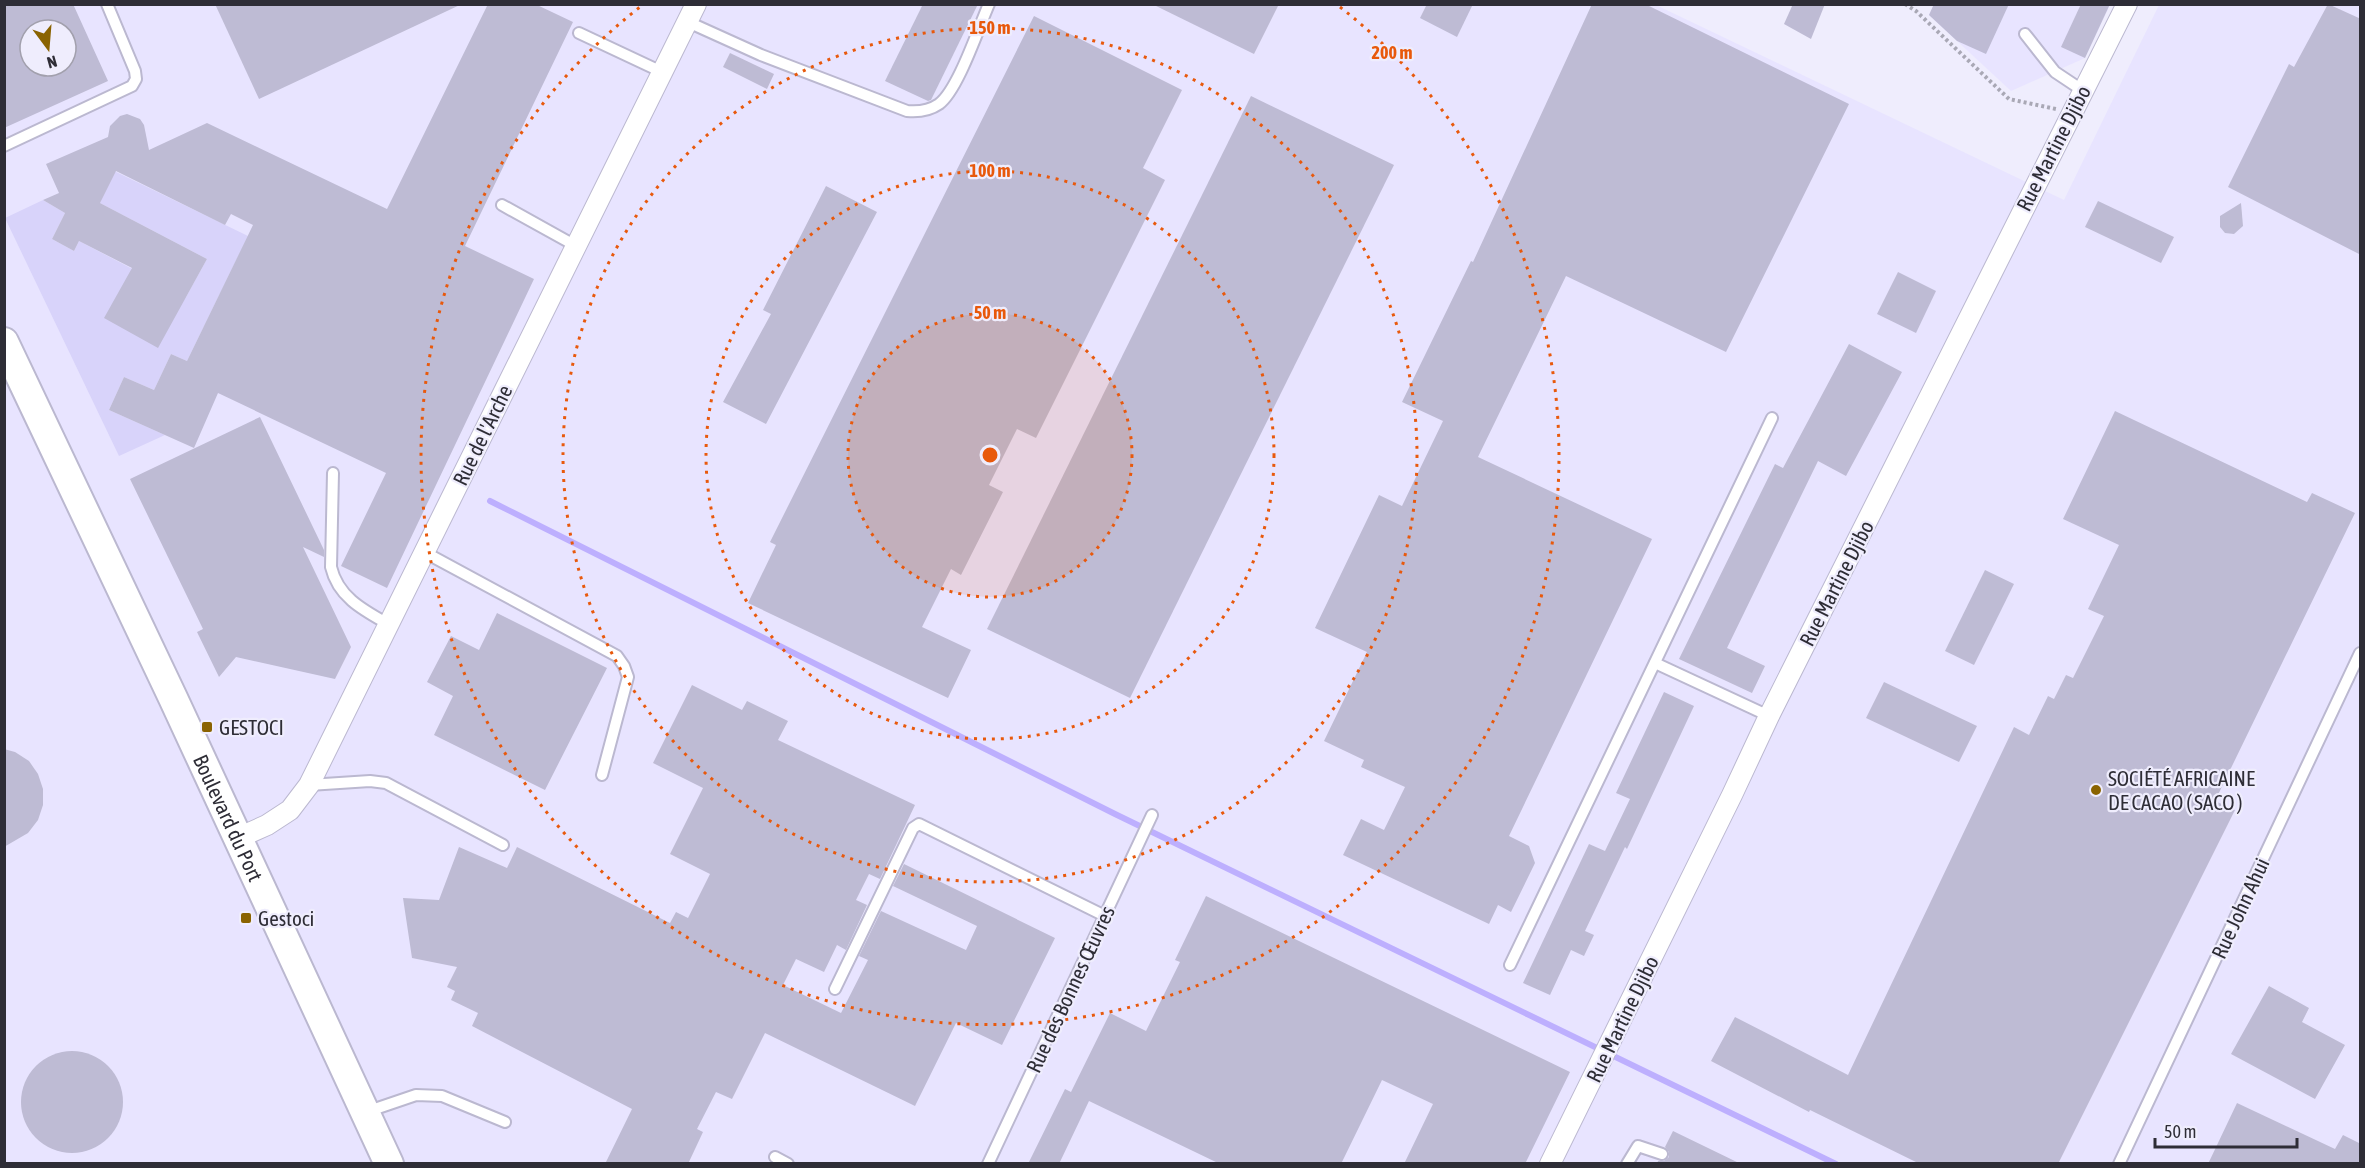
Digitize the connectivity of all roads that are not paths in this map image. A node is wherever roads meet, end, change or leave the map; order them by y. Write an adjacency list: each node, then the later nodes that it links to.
1 (107, 4): 9 (lane)
2 (989, 4): 4 (lane)
3 (2127, 4): 8 (street, Rue Martine Djibo)
4 (692, 13): 7 (street, Rue de l'Arche)
5 (579, 33): 7 (lane)
6 (2025, 34): 8 (lane)
7 (662, 72): 11 (street, Rue de l'Arche)
8 (2082, 90): 19 (street, Rue Martine Djibo)
9 (4, 146)
10 (502, 205): 11 (lane)
11 (576, 246): 15 (street, Rue de l'Arche)
12 (4, 342): 23 (main road, Boulevard du Port)
13 (1772, 418): 18 (lane)
14 (333, 473): 16 (lane)
15 (424, 552): 16 (street, Rue de l'Arche); 20 (lane)
16 (388, 624): 21 (street, Rue de l'Arche)
17 (2361, 653): 37 (lane, Rue John Ahui)
18 (1654, 663): 19 (lane); 26 (lane)
19 (1769, 716): 35 (street, Rue Martine Djibo)
20 (602, 775)
21 (309, 785): 23 (street, Rue de l'Arche); 24 (lane)
22 (1152, 815): 25 (lane, Rue des Bonnes Œuvres)
23 (238, 838): 28 (main road, Boulevard du Port)
24 (503, 845)
25 (1105, 916): 27 (lane); 34 (lane, Rue des Bonnes Œuvres)
26 (1510, 965)
27 (835, 989)
28 (365, 1113): 29 (lane); 32 (main road, Boulevard du Port)
29 (505, 1122)
30 (1662, 1154): 36 (lane)
31 (775, 1157): 33 (lane)
32 (389, 1164)
33 (788, 1164)
34 (988, 1164)
35 (1550, 1164)
36 (1627, 1164)
37 (2119, 1164)

